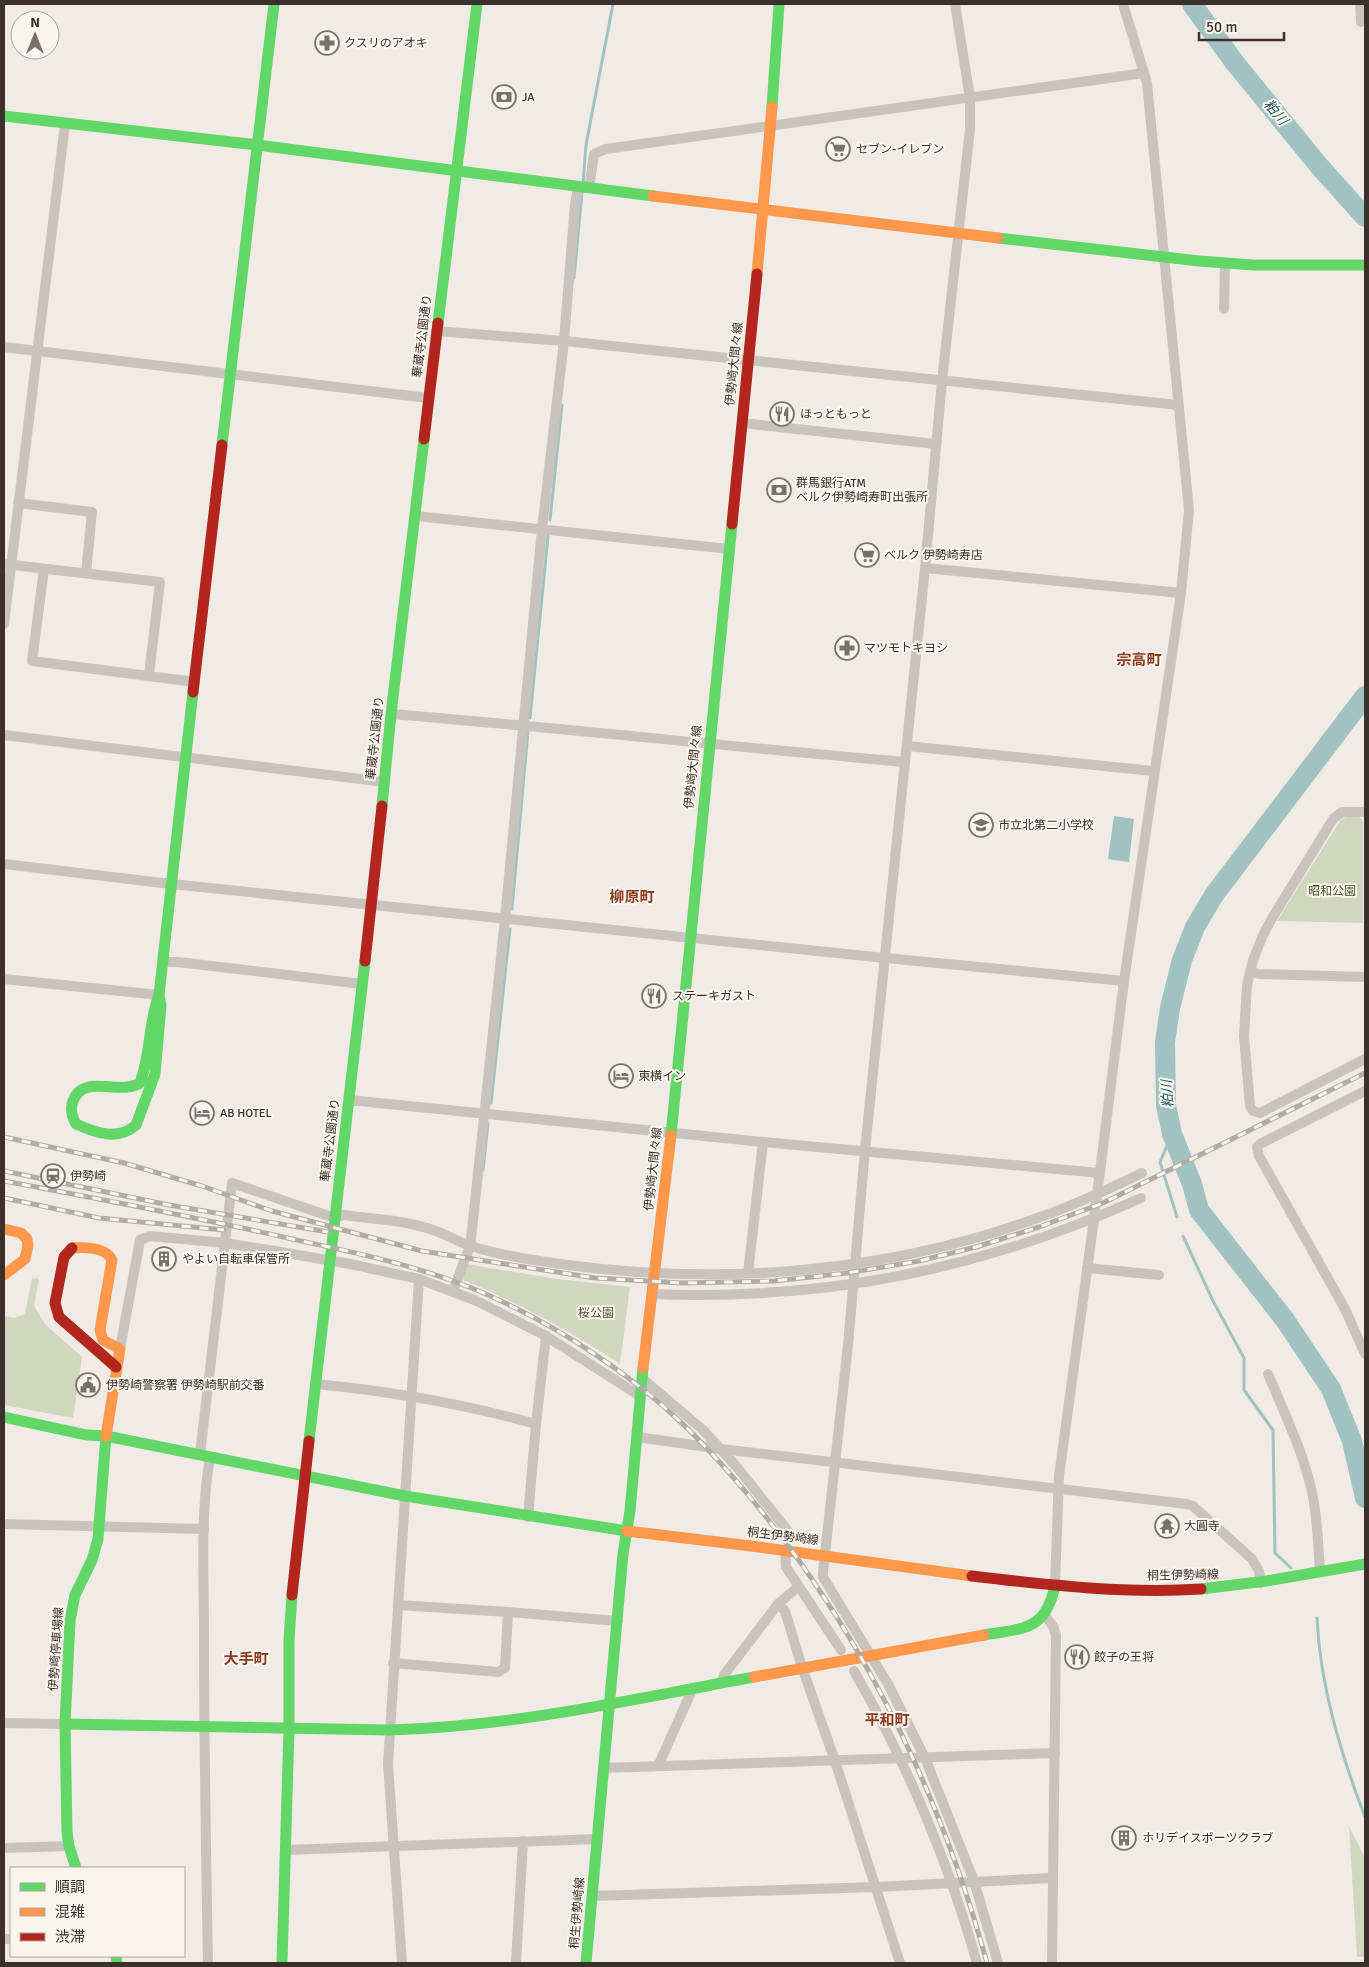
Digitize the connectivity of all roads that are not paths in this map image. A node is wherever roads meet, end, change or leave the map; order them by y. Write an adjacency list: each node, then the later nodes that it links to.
1 (274, 4): 13 (street)
2 (477, 4): 14 (street, 華蔵寺公園通り)
3 (779, 4): 12 (street, 伊勢崎大間々線)
4 (955, 4): 9 (street)
5 (1123, 4): 8 (street)
6 (1360, 4): 7 (street)
7 (1361, 22)
8 (1144, 73): 9 (street); 18 (street)
9 (970, 98): 12 (street); 17 (street)
10 (4, 116): 11 (street)
11 (65, 124): 13 (street); 25 (street)
12 (771, 126): 15 (street); 16 (street, 伊勢崎大間々線)
13 (257, 145): 14 (street); 27 (street)
14 (456, 172): 15 (street); 22 (street, 華蔵寺公園通り)
15 (583, 187): 16 (street); 23 (street)
16 (762, 210): 17 (street); 26 (street, 伊勢崎大間々線)
17 (959, 233): 18 (street); 28 (street)
18 (1164, 256): 19 (street); 30 (street)
19 (1225, 263): 20 (street); 21 (street)
20 (1365, 265)
21 (1224, 309)
22 (436, 331): 23 (street); 29 (street, 華蔵寺公園通り)
23 (564, 342): 26 (street); 35 (street)
24 (4, 348): 25 (street)
25 (36, 352): 27 (street); 33 (street)
26 (748, 362): 28 (street); 31 (street, 伊勢崎大間々線)
27 (232, 375): 29 (street); 44 (street)
28 (942, 382): 30 (street); 32 (street)
29 (428, 398): 34 (street, 華蔵寺公園通り)
30 (1178, 406): 41 (street)
31 (742, 423): 32 (street); 36 (street, 伊勢崎大間々線)
32 (936, 444): 38 (street)
33 (18, 503): 37 (street); 40 (street)
34 (416, 516): 35 (street); 45 (street, 華蔵寺公園通り)
35 (542, 529): 36 (street); 46 (street)
36 (729, 549): 48 (street, 伊勢崎大間々線)
37 (7, 564): 39 (street); 42 (street)
38 (925, 568): 41 (street); 49 (street)
39 (44, 569): 40 (street); 43 (street)
40 (86, 573): 43 (street)
41 (1181, 593): 52 (street)
42 (4, 624)
43 (149, 675): 44 (street)
44 (195, 682): 50 (street)
45 (391, 714): 46 (street); 53 (street, 華蔵寺公園通り)
46 (523, 725): 48 (street); 58 (street)
47 (4, 735): 50 (street)
48 (709, 745): 51 (street); 59 (street, 伊勢崎大間々線)
49 (907, 746): 51 (street); 52 (street)
50 (186, 757): 53 (street); 56 (street)
51 (905, 762): 60 (street)
52 (1153, 771): 65 (street)
53 (385, 782): 57 (street, 華蔵寺公園通り)
54 (1365, 812): 62 (street)
55 (4, 864): 56 (street)
56 (171, 884): 57 (street); 61 (street)
57 (372, 904): 58 (street); 66 (street, 華蔵寺公園通り)
58 (505, 919): 59 (street); 71 (street)
59 (689, 937): 60 (street); 72 (street, 伊勢崎大間々線)
60 (885, 958): 65 (street); 74 (street)
61 (162, 962): 66 (street); 67 (street)
62 (1250, 972): 63 (street); 68 (street)
63 (1365, 977)
64 (4, 979): 67 (street)
65 (1124, 981): 75 (street)
66 (362, 984): 70 (street, 華蔵寺公園通り)
67 (159, 995): 67 (street)
68 (1365, 1060)
69 (1365, 1091): 97 (street)
70 (349, 1100): 71 (street); 79 (street, 華蔵寺公園通り)
71 (484, 1113): 72 (street); 83 (street)
72 (671, 1132): 73 (street); 87 (street, 伊勢崎大間々線)
73 (763, 1142): 74 (street); 88 (street)
74 (865, 1150): 75 (street); 85 (street)
75 (1100, 1173): 77 (street)
76 (1142, 1173): 77 (street)
77 (1097, 1194): 80 (street); 85 (street)
78 (1141, 1198): 80 (street)
79 (334, 1217): 82 (street); 83 (street); 84 (street, 華蔵寺公園通り)
80 (1094, 1219): 86 (street); 92 (street)
81 (4, 1229): 89 (street)
82 (225, 1243): 84 (street); 96 (street); 109 (street)
83 (470, 1246): 87 (street); 93 (street)
84 (330, 1260): 91 (street); 101 (street, 華蔵寺公園通り)
85 (855, 1263): 88 (street); 92 (street)
86 (1087, 1268): 90 (street); 112 (street)
87 (655, 1272): 88 (street); 94 (street, 伊勢崎大間々線)
88 (748, 1273)
89 (4, 1275)
90 (1159, 1275)
91 (419, 1279): 93 (street); 103 (street)
92 (853, 1285): 94 (street); 110 (street)
93 (453, 1291): 95 (street)
94 (652, 1294): 100 (street, 伊勢崎大間々線)
95 (546, 1336): 102 (street); 105 (street)
96 (120, 1349): 98 (street, 伊勢崎停車場線); 98 (street)
97 (1365, 1354)
98 (116, 1368): 106 (street, 伊勢崎停車場線)
99 (1268, 1374): 123 (street)
100 (643, 1379): 102 (street, 伊勢崎大間々線); 108 (street)
101 (316, 1384): 103 (street); 111 (street, 華蔵寺公園通り)
102 (640, 1396): 107 (street, 伊勢崎大間々線)
103 (413, 1398): 105 (street); 113 (street)
104 (4, 1417): 106 (street)
105 (536, 1424): 114 (street)
106 (106, 1436): 109 (street); 116 (street, 伊勢崎停車場線)
107 (638, 1438): 108 (street); 119 (street, 伊勢崎大間々線)
108 (721, 1449): 110 (street); 118 (street)
109 (205, 1456): 111 (street); 117 (street)
110 (836, 1462): 112 (street); 121 (street)
111 (305, 1476): 113 (street); 143 (street, 華蔵寺公園通り)
112 (1058, 1488): 124 (street); 126 (street)
113 (405, 1496): 114 (street); 128 (street)
114 (528, 1516): 119 (street)
115 (4, 1524): 116 (street)
116 (100, 1526): 117 (street); 141 (street, 伊勢崎停車場線)
117 (204, 1529): 142 (street)
118 (788, 1531)
119 (627, 1532): 120 (street, 桐生伊勢崎線); 131 (street, 桐生伊勢崎線)
120 (785, 1550): 121 (street, 桐生伊勢崎線); 125 (street)
121 (825, 1555): 126 (street, 桐生伊勢崎線); 133 (street)
122 (1365, 1564): 123 (street, 桐生伊勢崎線)
123 (1322, 1572): 124 (street, 桐生伊勢崎線)
124 (1261, 1583): 126 (street, 桐生伊勢崎線)
125 (799, 1586): 127 (street); 132 (street)
126 (1055, 1586): 130 (street)
127 (778, 1604): 135 (street); 137 (street)
128 (398, 1605): 129 (street); 134 (street)
129 (508, 1612): 131 (street); 134 (street)
130 (1045, 1616): 133 (street); 145 (street)
131 (618, 1621): 139 (street, 桐生伊勢崎線)
132 (841, 1650)
133 (870, 1654): 135 (street); 147 (street)
134 (393, 1663): 144 (street)
135 (802, 1667): 137 (street); 148 (street)
136 (854, 1671): 146 (street)
137 (722, 1682): 138 (street)
138 (693, 1688): 139 (street); 149 (street)
139 (610, 1704): 144 (street); 150 (street, 桐生伊勢崎線)
140 (4, 1723): 141 (street)
141 (65, 1724): 142 (street); 153 (street, 伊勢崎停車場線)
142 (204, 1728): 143 (street); 163 (street)
143 (289, 1729): 144 (street); 156 (street, 華蔵寺公園通り)
144 (389, 1730): 154 (street)
145 (1055, 1753): 147 (street); 158 (street)
146 (901, 1758): 147 (street); 148 (street); 160 (street)
147 (925, 1758): 159 (street)
148 (835, 1761): 149 (street); 161 (street)
149 (658, 1766): 150 (street)
150 (602, 1768): 151 (street, 桐生伊勢崎線)
151 (597, 1839): 152 (street); 162 (street, 桐生伊勢崎線)
152 (523, 1841): 154 (street); 166 (street)
153 (69, 1846): 155 (street); 157 (street, 伊勢崎停車場線)
154 (394, 1846): 156 (street); 165 (street)
155 (4, 1848)
156 (285, 1850): 164 (street, 華蔵寺公園通り)
157 (76, 1867)
158 (1052, 1878): 159 (street); 171 (street)
159 (974, 1882): 160 (street); 170 (street)
160 (951, 1883): 161 (street); 169 (street)
161 (876, 1887): 162 (street); 168 (street)
162 (593, 1896): 167 (street, 桐生伊勢崎線)
163 (208, 1963)
164 (282, 1963)
165 (402, 1963)
166 (516, 1963)
167 (586, 1963)
168 (900, 1963)
169 (977, 1963)
170 (998, 1963)
171 (1052, 1963)

